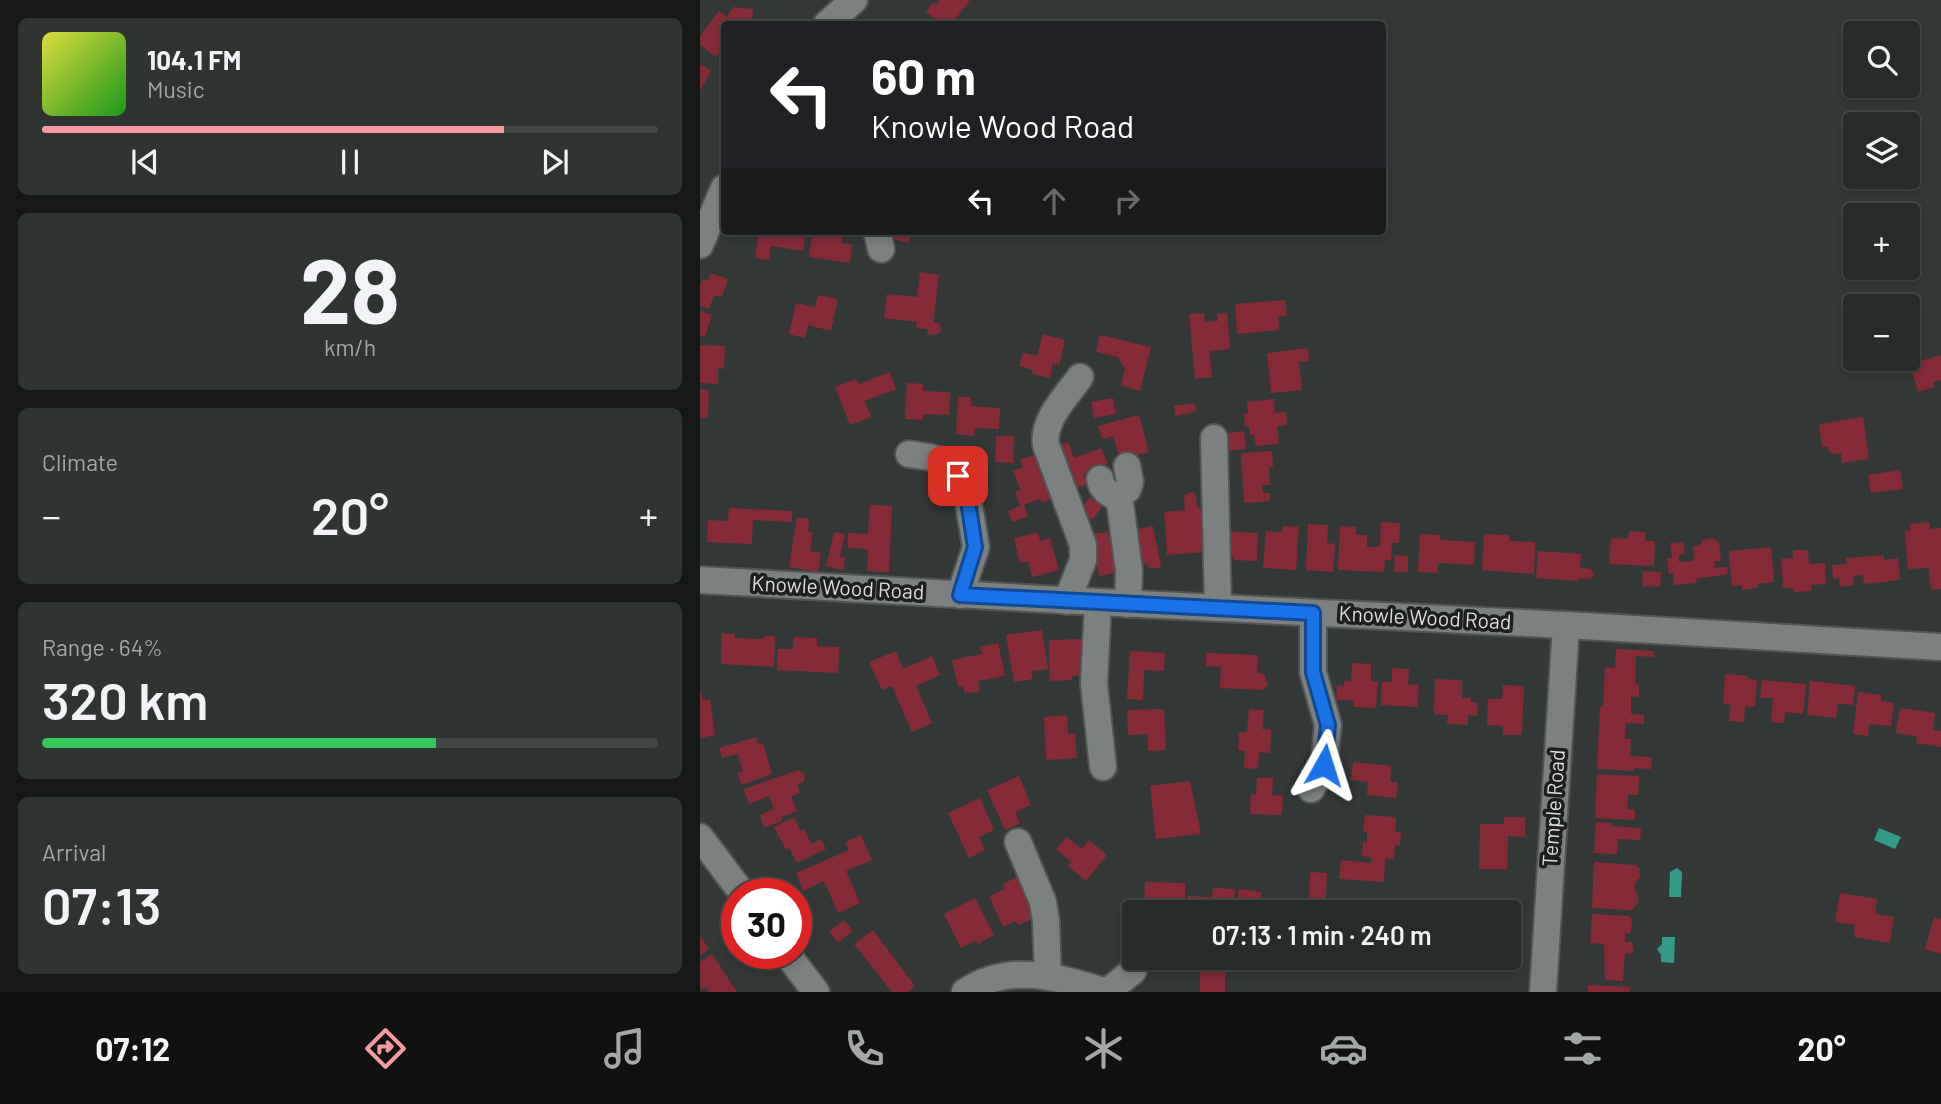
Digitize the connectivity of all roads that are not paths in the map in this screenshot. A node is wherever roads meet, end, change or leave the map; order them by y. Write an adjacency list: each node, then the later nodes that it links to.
1 (854, 0): 2 (street)
2 (830, 21)
3 (721, 195): 4 (street)
4 (700, 245)
5 (1080, 377): 11 (street)
6 (1214, 439): 14 (street)
7 (909, 454): 10 (street)
8 (1127, 466): 13 (street)
9 (700, 580): 10 (street, Knowle Wood Road)
10 (960, 595): 11 (street, Knowle Wood Road)
11 (1067, 601): 12 (street, Knowle Wood Road)
12 (1098, 602): 13 (street, Knowle Wood Road); 18 (street)
13 (1128, 604): 14 (street, Knowle Wood Road)
14 (1218, 608): 15 (street, Knowle Wood Road)
15 (1313, 613): 16 (street, Knowle Wood Road); 19 (street)
16 (1566, 625): 17 (street, Knowle Wood Road); 29 (street, Temple Road)
17 (1941, 647)
18 (1102, 767)
19 (1311, 789)
20 (700, 837): 22 (street)
21 (1018, 842): 25 (street)
22 (731, 878)
23 (798, 969): 26 (street)
24 (1133, 971): 28 (street)
25 (1048, 977): 27 (street); 28 (street)
26 (816, 992)
27 (965, 992)
28 (1107, 992)
29 (1543, 992)

